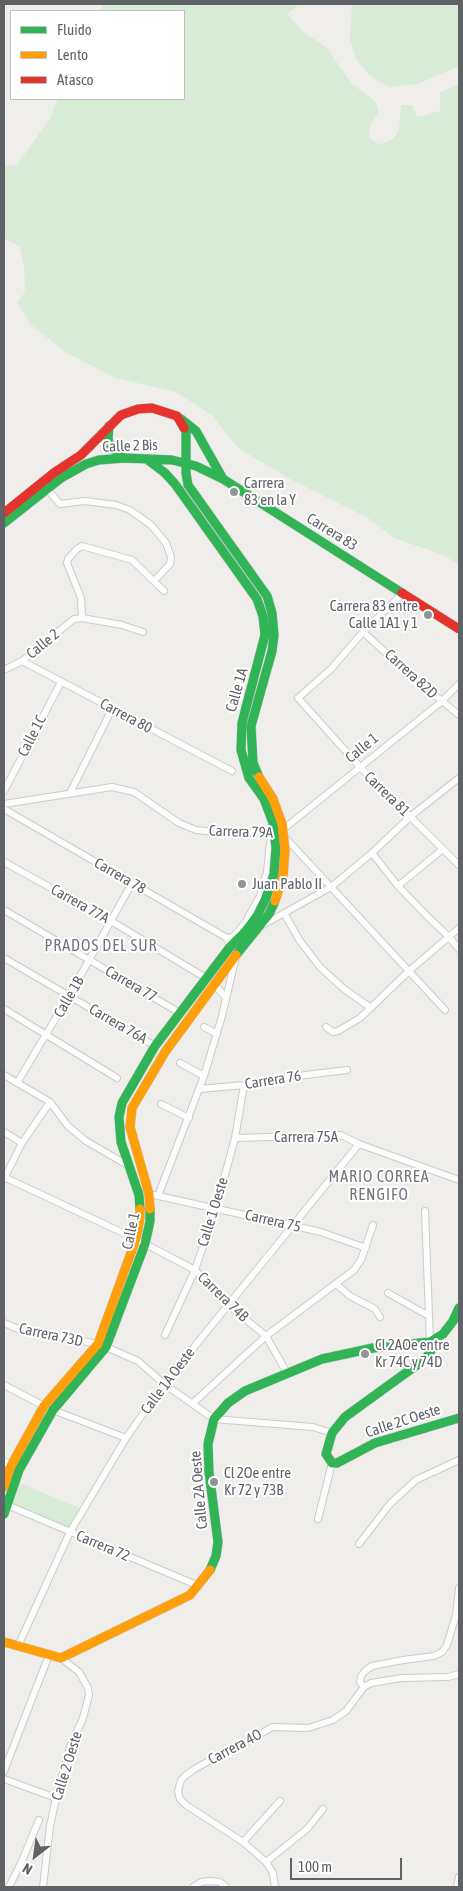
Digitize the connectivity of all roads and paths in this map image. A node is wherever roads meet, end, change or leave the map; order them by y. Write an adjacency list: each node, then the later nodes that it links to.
1 (177, 416): 2 (street, Calle 2 Bis); 5 (street, Calle 1A); 6 (street)
2 (109, 426): 3 (street); 8 (street, Calle 2 Bis)
3 (125, 458): 4 (street, Calle 2 Bis); 7 (street, Calle 2 Bis)
4 (148, 460): 5 (street, Calle 2 Bis); 41 (street, Calle 1A, bridge)
5 (186, 464): 6 (street, Carrera 83); 41 (street, Calle 1A, bridge)
6 (224, 479): 12 (street, Carrera 83)
7 (47, 489): 9 (street, Calle 2 Bis); 10 (street)
8 (4, 513)
9 (4, 523)
10 (154, 581): 11 (street); 13 (street)
11 (164, 591)
12 (403, 593): 14 (street, Carrera 83); 16 (street)
13 (82, 618): 15 (street); 17 (street, Calle 2)
14 (459, 629)
15 (143, 632)
16 (364, 632): 21 (street, Carrera 82D); 24 (street, Carrera 81)
17 (22, 661): 18 (street, Calle 2); 19 (street, Carrera 80)
18 (4, 670)
19 (61, 682): 22 (street, Carrera 80); 27 (street, Calle 1C)
20 (459, 684): 21 (street, Calle 1)
21 (441, 702): 23 (street, Carrera 82D); 24 (street, Calle 1)
22 (112, 709): 25 (street, Carrera 80); 28 (street)
23 (459, 715)
24 (360, 767): 31 (street, Carrera 81); 33 (street, Calle 1)
25 (232, 771)
26 (458, 782): 31 (street, Calle 1)
27 (4, 791)
28 (70, 793): 29 (street, Carrera 79A); 32 (street, Carrera 79A)
29 (4, 804)
30 (4, 809): 38 (street, Carrera 78)
31 (411, 816): 34 (street, Carrera 81); 35 (street, Calle 1)
32 (271, 832): 33 (street, Carrera 79A); 48 (street, Calle 1)
33 (280, 832): 40 (street, Carrera 79A)
34 (443, 849): 37 (street, Carrera 81); 39 (street)
35 (372, 852): 39 (street); 40 (street, Calle 1)
36 (4, 862): 44 (street, Carrera 77A)
37 (459, 864)
38 (132, 883): 44 (street, Calle 1B); 48 (street, Carrera 78)
39 (398, 886): 47 (street)
40 (331, 887): 43 (street, Calle 1); 52 (street, Carrera 79A)
41 (271, 899): 45 (street, Calle 1A); 48 (street, Calle 1A)
42 (4, 910): 51 (street, Carrera 77)
43 (284, 913): 45 (street, Calle 1); 56 (street)
44 (111, 921): 51 (street, Calle 1B); 53 (street, Carrera 77A)
45 (259, 928): 48 (street, Calle 1)
46 (459, 928): 47 (street)
47 (449, 936): 49 (street); 52 (street)
48 (231, 946): 53 (street, Calle 1); 55 (street, Calle 1)
49 (459, 949)
50 (4, 958): 54 (street, Carrera 76A)
51 (90, 960): 54 (street, Calle 1B); 59 (street, Carrera 77)
52 (409, 971): 56 (street); 58 (street, Carrera 79A)
53 (210, 981): 55 (street, Carrera 77A); 59 (street, Calle 1); 83 (street, Calle 1)
54 (70, 996): 62 (street, Calle 1B); 64 (street, Carrera 76A)
55 (226, 998): 63 (street, Calle 1)
56 (371, 1008): 61 (street)
57 (4, 1009): 62 (street)
58 (446, 1010)
59 (180, 1013): 64 (street, Calle 1)
60 (204, 1027): 63 (street)
61 (326, 1027)
62 (46, 1034): 69 (street); 70 (street, Calle 1B)
63 (217, 1034): 68 (street, Calle 1)
64 (154, 1046): 80 (street, Calle 1)
65 (180, 1063): 68 (street)
66 (347, 1070): 71 (street, Carrera 76)
67 (4, 1075): 70 (street)
68 (204, 1076): 72 (street, Calle 1)
69 (118, 1078)
70 (17, 1083): 73 (street)
71 (244, 1085): 72 (street, Carrera 76); 77 (street, Calle 1 Oeste)
72 (200, 1089): 75 (street, Calle 1)
73 (50, 1102): 78 (street); 80 (street)
74 (162, 1104): 75 (street)
75 (189, 1118): 83 (street, Calle 1)
76 (4, 1132): 78 (street)
77 (234, 1138): 79 (street, Carrera 75A); 84 (street, Calle 1 Oeste)
78 (22, 1143): 81 (street)
79 (359, 1144): 82 (street, Carrera 75A); 87 (street, Calle 1A Oeste)
80 (129, 1166): 88 (street, Calle 1)
81 (4, 1178): 88 (street, Carrera 74B)
82 (459, 1180)
83 (154, 1195): 84 (street, Carrera 75); 89 (street, Calle 1)
84 (216, 1208): 87 (street, Carrera 75); 91 (street, Calle 1 Oeste)
85 (425, 1211): 96 (street)
86 (373, 1225): 90 (street)
87 (292, 1226): 90 (street, Carrera 75); 94 (street, Calle 1A Oeste)
88 (136, 1239): 89 (street, Carrera 74B); 102 (street, Calle 1)
89 (144, 1244): 91 (street, Carrera 74B); 102 (street, Calle 1)
90 (366, 1248): 92 (street)
91 (195, 1270): 94 (street, Carrera 74B); 99 (street, Calle 1 Oeste)
92 (336, 1284): 97 (street); 100 (street)
93 (388, 1293): 96 (street)
94 (228, 1305): 100 (street, Carrera 74B); 104 (street, Calle 1A Oeste)
95 (459, 1308): 101 (street)
96 (429, 1316): 101 (street)
97 (380, 1317)
98 (4, 1322): 102 (street, Carrera 73D)
99 (165, 1335)
100 (266, 1336): 103 (street, Carrera 74B); 106 (street)
101 (430, 1342): 103 (street, Calle 2A Oeste); 111 (street)
102 (102, 1346): 104 (street, Carrera 73D); 107 (street, Calle 1); 108 (street, Calle 1)
103 (287, 1373): 110 (street, Calle 2A Oeste)
104 (164, 1384): 106 (street, Carrera 73D); 112 (street, Calle 1A Oeste)
105 (4, 1385): 107 (street)
106 (193, 1404): 110 (street, Carrera 73D)
107 (44, 1406): 114 (street, Calle 1)
108 (53, 1410): 112 (street); 117 (street, Calle 1)
109 (459, 1418): 115 (street, Calle 2C Oeste)
110 (214, 1419): 111 (street); 121 (street, Calle 2A Oeste)
111 (332, 1433): 115 (street)
112 (126, 1438): 119 (street, Calle 1A Oeste)
113 (459, 1460): 120 (street)
114 (7, 1463): 116 (street, Calle 1)
115 (332, 1463): 118 (street)
116 (4, 1487)
117 (5, 1509): 119 (street, Carrera 72)
118 (318, 1519)
119 (70, 1532): 121 (street, Carrera 72); 124 (street, Calle 1A Oeste)
120 (359, 1544)
121 (199, 1586): 125 (street, Calle 2A Oeste)
122 (459, 1588): 127 (street, Carrera 4O)
123 (4, 1642): 124 (street)
124 (18, 1646): 125 (street)
125 (56, 1656): 128 (street); 130 (street, Calle 2 Oeste)
126 (459, 1674): 127 (street)
127 (364, 1687): 134 (street, Carrera 4O)
128 (4, 1771)
129 (4, 1779): 130 (street)
130 (56, 1798): 138 (street, Calle 2 Oeste)
131 (280, 1801): 134 (street)
132 (323, 1809): 135 (street)
133 (39, 1820): 137 (street)
134 (243, 1842): 135 (street, Carrera 4O)
135 (266, 1862): 141 (street, Carrera 4O)
136 (459, 1877): 142 (street)
137 (9, 1887)
138 (44, 1887)
139 (193, 1887): 140 (street)
140 (226, 1887)
141 (275, 1887)
142 (457, 1887)

